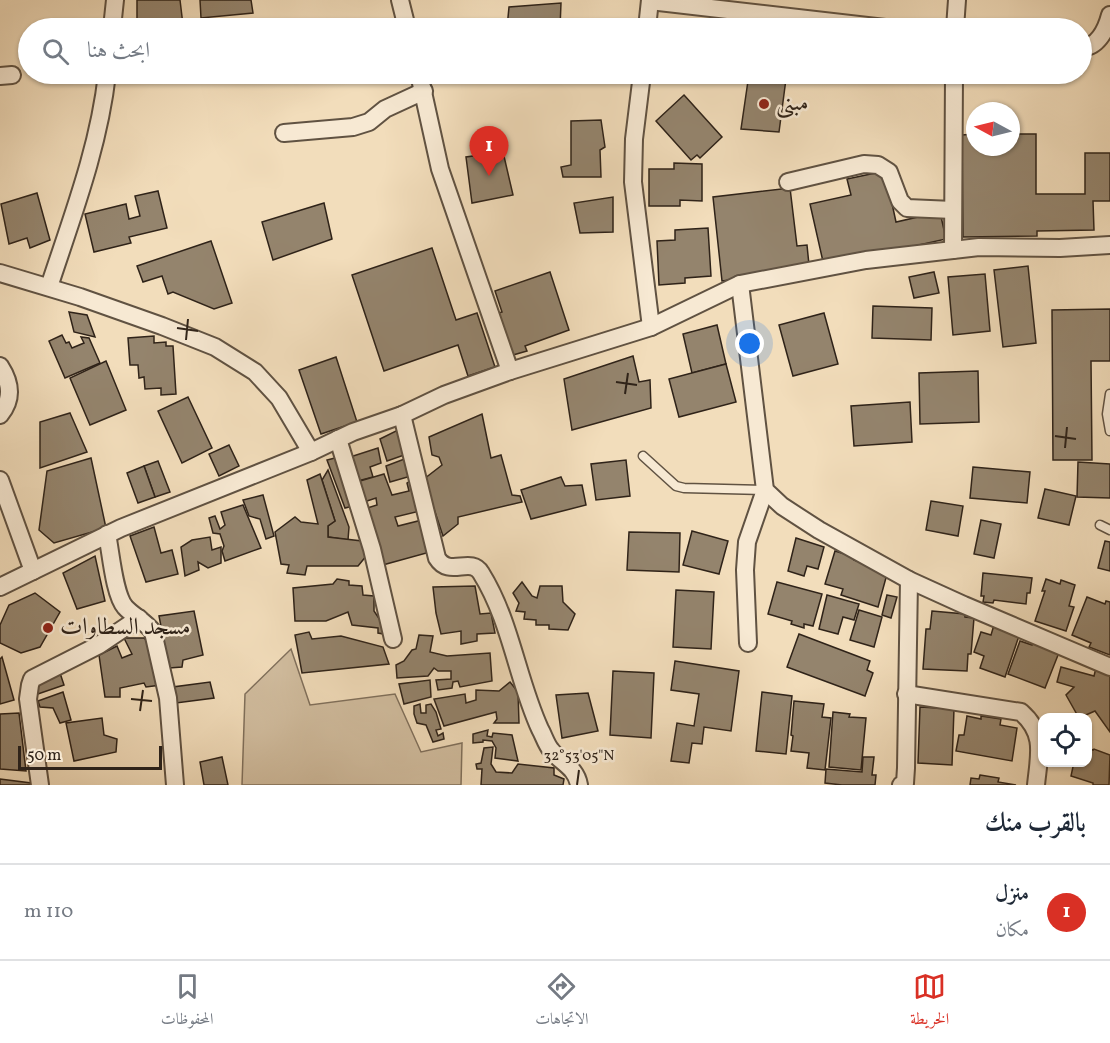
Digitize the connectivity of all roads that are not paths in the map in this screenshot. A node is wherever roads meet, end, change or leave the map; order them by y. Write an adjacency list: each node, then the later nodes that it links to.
1 (115, 0): 6 (street)
2 (399, 0): 7 (street)
3 (957, 0): 10 (street)
4 (650, 1): 8 (street); 9 (street)
5 (1110, 15): 11 (street)
6 (113, 18)
7 (404, 18)
8 (648, 18)
9 (798, 18)
10 (956, 18)
11 (1092, 44)
12 (106, 84): 24 (street)
13 (422, 84): 16 (street)
14 (641, 84): 25 (street)
15 (954, 84): 19 (street)
16 (424, 91): 17 (street); 27 (street)
17 (284, 133)
18 (788, 182): 19 (street)
19 (953, 210): 21 (street)
20 (1110, 245): 21 (street)
21 (952, 250): 23 (street)
22 (0, 273): 24 (street)
23 (740, 284): 25 (street); 36 (street)
24 (49, 287): 33 (street)
25 (651, 327): 27 (street)
26 (0, 366): 30 (street)
27 (510, 371): 29 (street)
28 (1110, 394): 31 (lane)
29 (402, 415): 32 (street); 50 (street)
30 (0, 416)
31 (1110, 431)
32 (338, 439): 33 (street); 44 (street)
33 (311, 452): 39 (street)
34 (643, 456): 36 (lane)
35 (0, 480): 40 (street)
36 (765, 490): 41 (street); 45 (street)
37 (1100, 525): 38 (lane)
38 (1110, 530)
39 (107, 534): 40 (street); 43 (street)
40 (33, 570): 42 (street)
41 (909, 580): 46 (street); 47 (street)
42 (0, 586)
43 (139, 618): 48 (street); 49 (street)
44 (393, 639)
45 (748, 643)
46 (1110, 667)
47 (906, 694): 51 (street); 52 (street)
48 (40, 785)
49 (175, 785)
50 (579, 785)
51 (902, 785)
52 (1036, 785)

